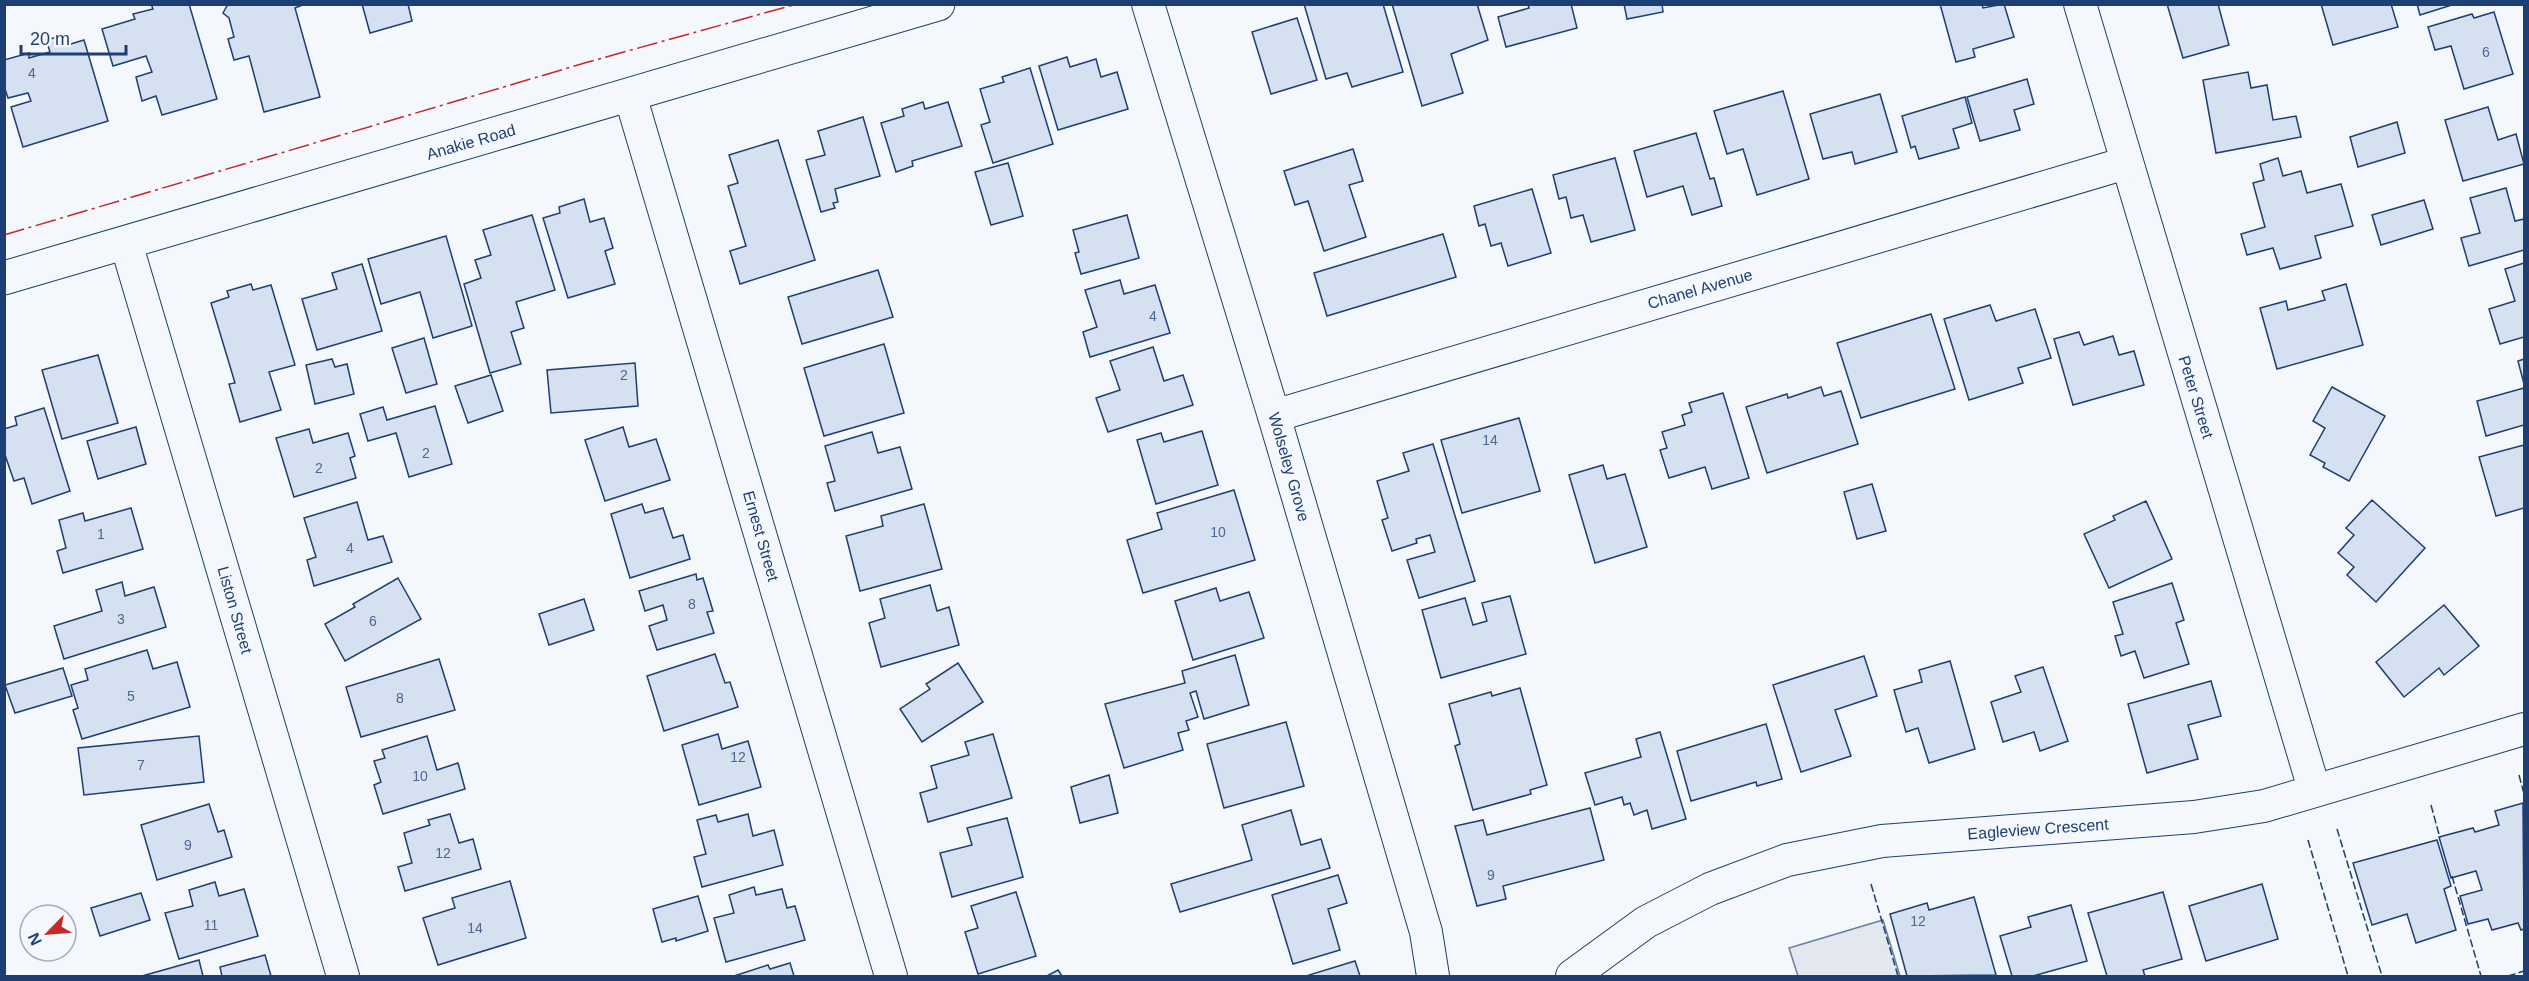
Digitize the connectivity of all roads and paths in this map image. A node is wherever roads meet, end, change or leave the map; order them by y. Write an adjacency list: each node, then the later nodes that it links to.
1 (938, 4): 4 (main road, Anakie Road)
2 (1148, 4): 8 (street, Wolseley Grove)
3 (2080, 4): 5 (street, Peter Street)
4 (630, 95): 6 (main road, Anakie Road); 13 (street, Ernest Street)
5 (2126, 163): 8 (street, Chanel Avenue); 10 (street, Peter Street)
6 (126, 243): 7 (main road, Anakie Road); 12 (street, Liston Street)
7 (4, 278)
8 (1274, 416): 11 (street, Wolseley Grove)
9 (2524, 729): 10 (street, Eagleview Crescent)
10 (2314, 789): 16 (street, Eagleview Crescent)
11 (1426, 932): 14 (street, Wolseley Grove); 15 (street, Wolseley Grove)
12 (343, 976)
13 (891, 976)
14 (1433, 976)
15 (1445, 976)
16 (1572, 976)

